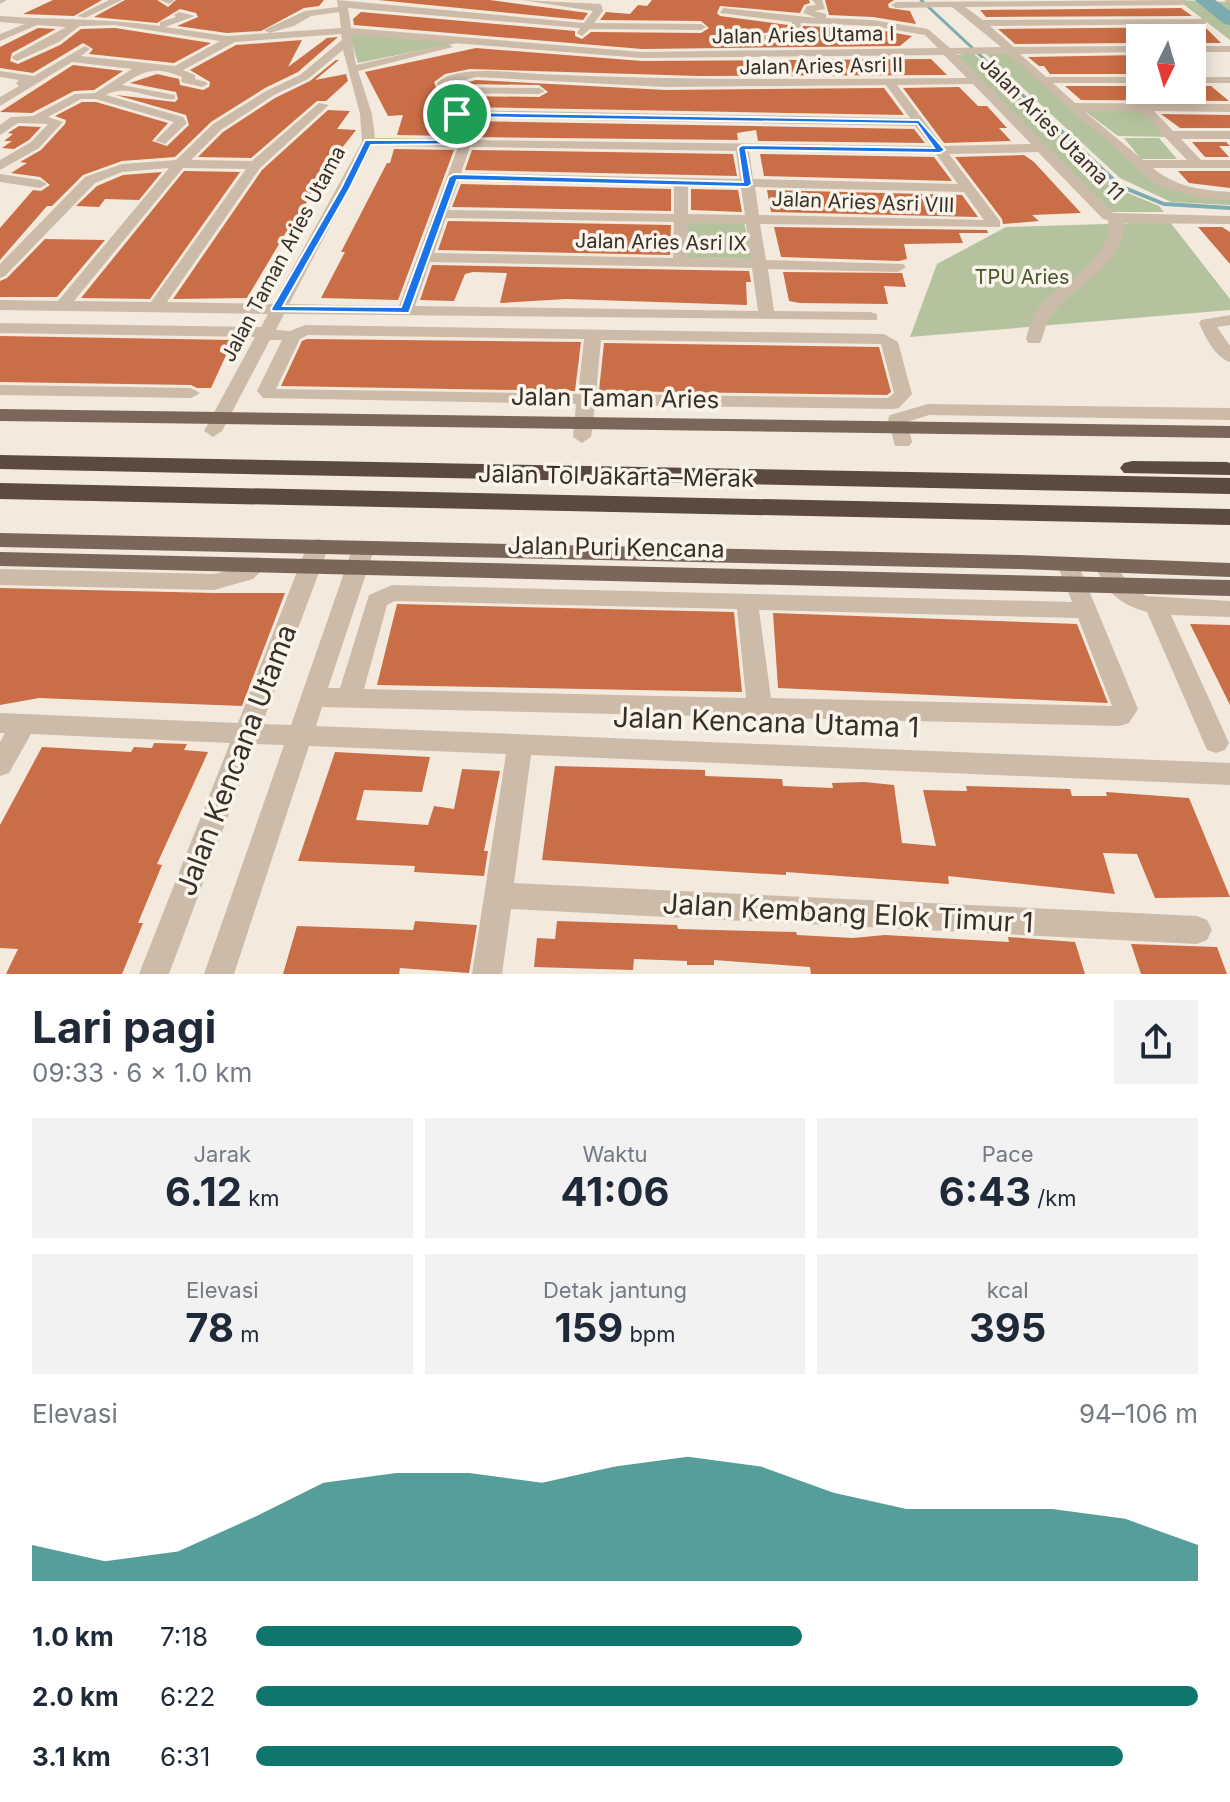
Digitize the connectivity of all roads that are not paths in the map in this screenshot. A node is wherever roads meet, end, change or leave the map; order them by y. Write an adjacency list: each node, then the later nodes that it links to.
1 (117, 0): 20 (street)
2 (527, 0): 7 (street)
3 (817, 0): 15 (street)
4 (196, 1): 24 (street)
5 (995, 1): 6 (street); 8 (street)
6 (1181, 1): 19 (street)
7 (568, 2): 22 (street)
8 (949, 2): 11 (street); 19 (street)
9 (777, 4): 16 (street)
10 (343, 5): 22 (street); 25 (street); 27 (street, Jalan Taman Aries Utama)
11 (896, 5)
12 (2, 9): 18 (street)
13 (723, 11): 16 (street, Jalan Aries Utama 11)
14 (146, 13): 21 (street)
15 (826, 16)
16 (768, 17): 17 (street, Jalan Aries Utama 11); 17 (street)
17 (798, 20): 38 (street, Jalan Aries Utama 11)
18 (36, 22): 20 (street); 28 (street)
19 (981, 23): 33 (street)
20 (73, 24): 21 (street); 40 (street)
21 (130, 24): 24 (street)
22 (588, 26): 23 (street); 37 (street)
23 (701, 27)
24 (157, 29): 29 (street)
25 (266, 31)
26 (294, 35): 27 (street, Jalan Aries Utama I); 29 (street, Jalan Aries Utama I); 31 (street)
27 (345, 36): 30 (street, Jalan Aries Utama I); 43 (street, Jalan Taman Aries Utama); 81 (street)
28 (0, 38)
29 (232, 39): 44 (street)
30 (467, 43): 37 (street, Jalan Aries Utama I); 43 (street, Jalan Aries Utama I)
31 (289, 48)
32 (85, 49): 41 (street)
33 (1012, 49): 34 (street, Jalan Aries Utama I); 38 (street, Jalan Aries Utama I); 46 (street)
34 (1126, 49)
35 (1206, 49): 36 (street)
36 (1230, 49)
37 (567, 50): 39 (street, Jalan Aries Utama I)
38 (948, 52): 39 (street, Jalan Aries Utama I); 50 (street, Jalan Aries Utama 11)
39 (667, 55): 57 (street)
40 (17, 58)
41 (70, 58): 42 (street); 59 (street)
42 (143, 67): 44 (street); 54 (street)
43 (352, 69): 72 (street, Jalan Taman Aries Utama)
44 (174, 70): 52 (street)
45 (0, 74): 53 (street)
46 (1043, 80): 47 (street); 62 (street)
47 (1126, 80)
48 (1206, 80): 49 (street)
49 (1230, 80)
50 (978, 81): 51 (street, Jalan Aries Asri II); 76 (street, Jalan Aries Utama 11)
51 (890, 83): 58 (street, Jalan Aries Asri II); 67 (street)
52 (202, 84)
53 (16, 86)
54 (110, 88): 55 (street); 56 (street)
55 (97, 96): 66 (street); 71 (street)
56 (171, 97)
57 (665, 101): 58 (street); 58 (street, Jalan Aries Asri II); 65 (street); 65 (street); 74 (street)
58 (737, 102): 67 (street)
59 (0, 104): 61 (street)
60 (323, 105): 82 (street)
61 (20, 107)
62 (1072, 107): 63 (street); 78 (street)
63 (1144, 108): 64 (street); 69 (street)
64 (1230, 108)
65 (457, 114): 73 (street)
66 (35, 119): 68 (street); 83 (street)
67 (919, 122): 77 (street)
68 (0, 131)
69 (1170, 135): 70 (street); 79 (street)
70 (1230, 135)
71 (161, 141)
72 (368, 142): 73 (street); 104 (street, Jalan Taman Aries Utama)
73 (466, 142): 74 (street); 84 (street)
74 (663, 145): 75 (street)
75 (742, 148): 77 (street); 88 (street)
76 (1040, 148): 77 (street); 93 (street, Jalan Aries Utama 11)
77 (940, 150): 89 (street)
78 (1138, 164): 79 (street); 90 (street)
79 (1198, 164): 80 (street)
80 (1230, 164)
81 (178, 165): 82 (street); 100 (street); 102 (street)
82 (255, 165): 103 (street)
83 (0, 166)
84 (454, 177): 86 (street); 91 (street)
85 (0, 178): 87 (street)
86 (681, 182): 88 (street); 92 (street)
87 (40, 184)
88 (748, 184): 89 (street); 94 (street)
89 (967, 188): 94 (street, Jalan Aries Asri VIII)
90 (1230, 196)
91 (440, 214): 92 (street, Jalan Aries Asri VIII); 96 (street)
92 (680, 218): 94 (street, Jalan Aries Asri VIII); 97 (street)
93 (1115, 218): 95 (street, Jalan Aries Utama 11); 113 (street)
94 (754, 219): 98 (street)
95 (1229, 221)
96 (423, 257): 97 (street, Jalan Aries Asri IX); 105 (street)
97 (681, 262): 98 (street, Jalan Aries Asri IX)
98 (760, 265): 99 (street, Jalan Aries Asri IX); 106 (street)
99 (898, 267)
100 (0, 273)
101 (0, 305): 102 (street)
102 (62, 306): 103 (street)
103 (156, 307): 104 (street)
104 (276, 309): 105 (street); 110 (street, Jalan Taman Aries Utama)
105 (405, 311): 106 (street)
106 (767, 316): 107 (street)
107 (871, 317)
108 (0, 328): 110 (street)
109 (1223, 328): 114 (street)
110 (264, 333): 111 (street); 120 (street, Jalan Taman Aries Utama)
111 (293, 336): 112 (street); 117 (street)
112 (593, 336): 117 (street); 117 (street)
113 (1034, 339)
114 (1230, 357)
115 (0, 390): 116 (street)
116 (191, 393)
117 (586, 398): 122 (street)
118 (1230, 414): 124 (street)
119 (0, 415): 120 (main road, Jalan Taman Aries)
120 (216, 424): 121 (main road, Jalan Taman Aries); 122 (main road, Jalan Taman Aries)
121 (0, 429)
122 (583, 431): 124 (main road, Jalan Taman Aries)
123 (1230, 432): 124 (main road, Jalan Taman Aries)
124 (900, 436): 125 (main road, Jalan Taman Aries)
125 (1230, 445)
126 (0, 462): 128 (highway, Jalan Tol Jakarta–Merak)
127 (1230, 469): 128 (highway)
128 (1084, 483): 129 (highway, Jalan Tol Jakarta–Merak)
129 (1230, 486)
130 (0, 491): 131 (highway, Jalan Tol Jakarta–Merak)
131 (1230, 517)
132 (0, 540): 133 (main road, Jalan Puri Kencana)
133 (314, 556): 134 (main road, Jalan Puri Kencana); 136 (main road, Jalan Puri Kencana); 149 (street, Jalan Kencana Utama)
134 (360, 557): 138 (main road, Jalan Puri Kencana); 146 (street, Jalan Kencana Utama)
135 (0, 559): 136 (main road, Jalan Puri Kencana)
136 (257, 564): 140 (street)
137 (1230, 570): 139 (main road, Jalan Puri Kencana)
138 (1071, 573): 139 (main road, Jalan Puri Kencana); 145 (street)
139 (1109, 575): 141 (main road, Jalan Puri Kencana); 143 (street)
140 (0, 577)
141 (1230, 588)
142 (747, 602): 145 (street); 146 (street); 147 (street)
143 (1156, 606): 144 (street); 151 (street)
144 (1230, 609)
145 (1087, 610): 147 (street)
146 (334, 696): 147 (street); 150 (street, Jalan Kencana Utama)
147 (760, 708)
148 (12, 722): 149 (street, Jalan Kencana Utama 1); 153 (street)
149 (246, 732): 150 (street, Jalan Kencana Utama 1); 157 (street, Jalan Kencana Utama)
150 (300, 734): 152 (street, Jalan Kencana Utama 1); 158 (street, Jalan Kencana Utama)
151 (1216, 743)
152 (520, 744): 154 (street, Jalan Kencana Utama 1); 155 (street)
153 (0, 765)
154 (1230, 774)
155 (499, 895): 156 (street, Jalan Kembang Elok Timur 1); 159 (street)
156 (1197, 930)
157 (154, 974)
158 (219, 974)
159 (487, 974)

